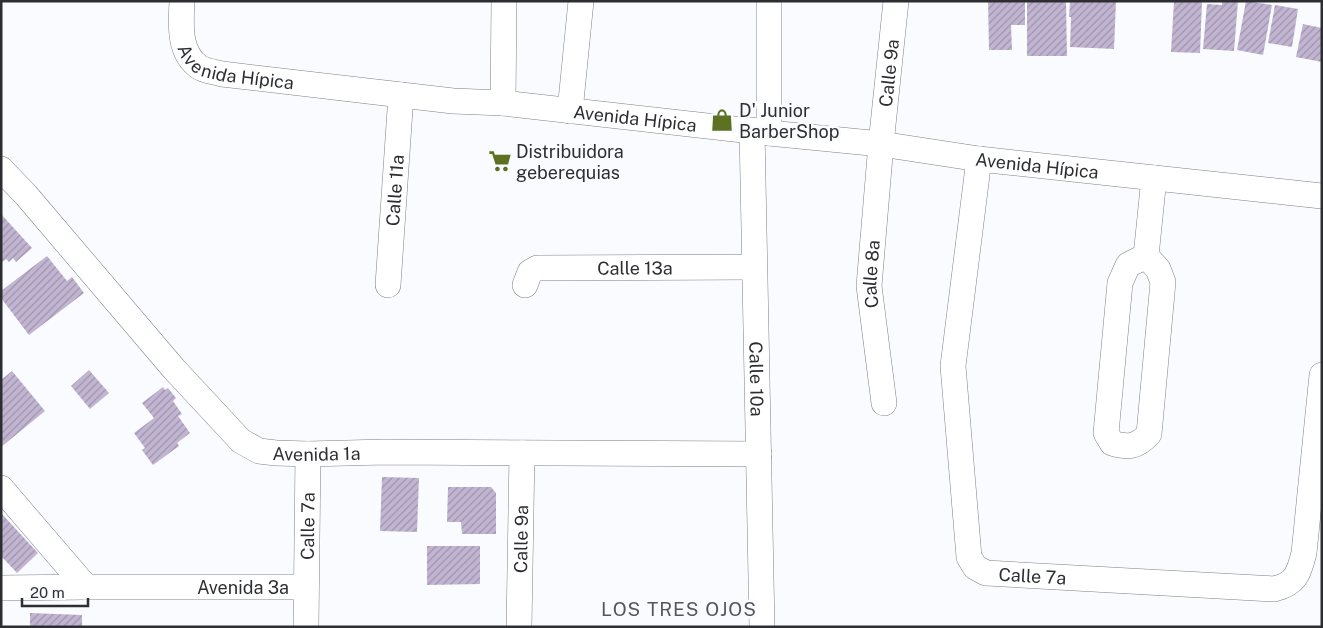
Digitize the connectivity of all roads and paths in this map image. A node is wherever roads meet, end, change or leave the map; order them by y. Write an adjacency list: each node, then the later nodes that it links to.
1 (182, 1): 6 (street, Avenida Hípica)
2 (504, 1): 7 (street)
3 (581, 1): 8 (street)
4 (769, 1): 9 (street, Calle 10a)
5 (896, 1): 10 (street, Calle 9a)
6 (401, 95): 7 (street, Avenida Hípica); 17 (street, Calle 11a)
7 (503, 103): 8 (street, Avenida Hípica)
8 (570, 110): 9 (street, Avenida Hípica)
9 (761, 132): 10 (street, Avenida Hípica); 16 (street, Calle 10a)
10 (881, 144): 11 (street, Avenida Hípica); 20 (street, Calle 8a)
11 (979, 159): 13 (street, Avenida Hípica); 19 (street, Calle 7a)
12 (1, 170): 22 (street, Avenida 1a)
13 (1154, 178): 14 (street, Avenida Hípica); 15 (street)
14 (1322, 196)
15 (1146, 256): 15 (street)
16 (754, 267): 18 (street, Calle 13a); 23 (street, Calle 10a)
17 (388, 285)
18 (525, 285)
19 (1322, 375)
20 (884, 403)
21 (522, 453): 22 (street, Avenida 1a); 23 (street, Avenida 1a); 29 (street, Calle 9a)
22 (308, 454): 26 (street, Calle 7a)
23 (759, 454): 30 (street, Calle 10a)
24 (1, 488): 25 (street)
25 (86, 587): 26 (street, Avenida 3a); 27 (street, Avenida 3a)
26 (306, 587): 28 (street, Calle 7a)
27 (1, 588)
28 (306, 627)
29 (519, 627)
30 (762, 627)

